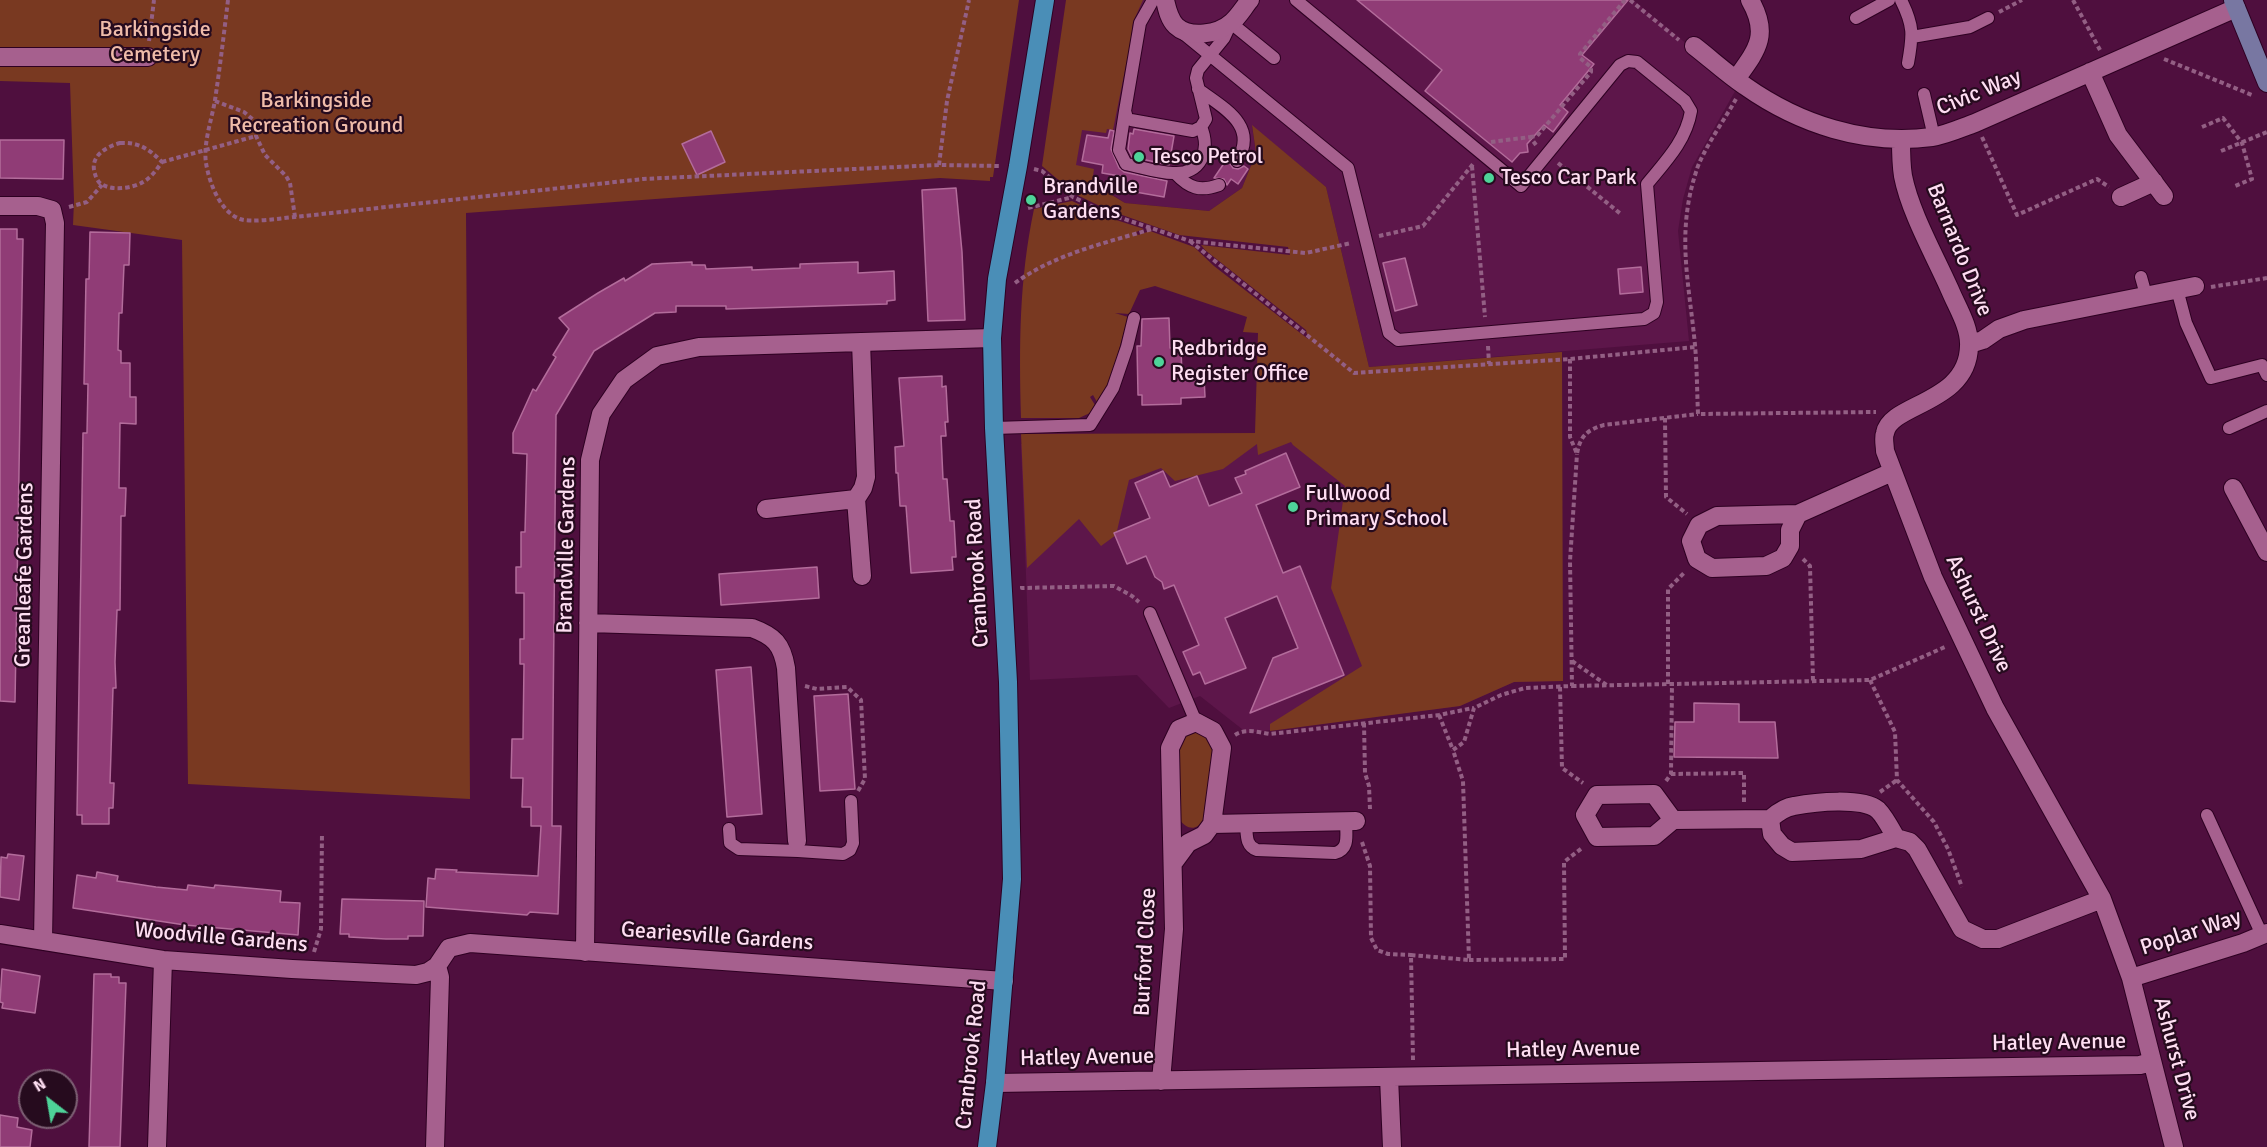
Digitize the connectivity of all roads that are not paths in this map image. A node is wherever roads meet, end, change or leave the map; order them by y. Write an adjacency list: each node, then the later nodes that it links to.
1 (1045, 0): 38 (main road, Cranbrook Road)
2 (1153, 0): 26 (lane)
3 (1165, 0): 13 (street)
4 (1250, 0): 12 (street)
5 (1296, 0): 16 (lane)
6 (1750, 0): 22 (street)
7 (1889, 0): 10 (lane)
8 (1901, 0): 14 (lane)
9 (2234, 4): 21 (street, Civic Way); 24 (street)
10 (1856, 18)
11 (1988, 18): 14 (lane)
12 (1231, 23): 13 (street); 16 (lane); 19 (lane)
13 (1177, 27): 16 (lane)
14 (1912, 37): 20 (lane)
15 (1694, 46): 22 (street, Civic Way)
16 (1211, 55): 23 (lane)
17 (0, 57): 18 (street)
18 (147, 57)
19 (1274, 58)
20 (1908, 63)
21 (2090, 72): 28 (street, Civic Way); 33 (street)
22 (1740, 82): 29 (street, Civic Way)
23 (1198, 89): 27 (lane); 30 (lane)
24 (2262, 90)
25 (1924, 94): 28 (lane)
26 (1125, 111): 27 (lane); 31 (lane)
27 (1201, 127): 31 (lane)
28 (1934, 137): 29 (street, Civic Way)
29 (1901, 139): 40 (street, Barnardo Drive)
30 (1237, 161)
31 (1176, 174): 32 (lane)
32 (1219, 185)
33 (2121, 197)
34 (0, 206): 69 (street, Greanleafe Gardens)
35 (2195, 285): 36 (street)
36 (2177, 289): 40 (street); 41 (lane)
37 (1134, 318): 43 (lane)
38 (992, 338): 39 (street, Brandville Gardens); 43 (main road, Cranbrook Road)
39 (861, 342): 47 (street); 53 (street, Brandville Gardens)
40 (1970, 344): 45 (street, Ashurst Drive)
41 (2267, 375)
42 (2267, 411): 44 (lane)
43 (994, 428): 74 (main road, Cranbrook Road)
44 (2229, 428)
45 (1892, 472): 49 (street); 66 (street, Ashurst Drive)
46 (2233, 488): 50 (street)
47 (856, 499): 48 (street); 51 (street)
48 (766, 509)
49 (1798, 514): 49 (street)
50 (2267, 552)
51 (862, 576)
52 (1150, 613): 54 (lane)
53 (588, 623): 64 (street); 70 (street, Brandville Gardens)
54 (1196, 722): 61 (street); 65 (street, Burford Close)
55 (851, 801): 64 (lane)
56 (2207, 815): 68 (lane)
57 (1770, 819): 58 (street); 63 (street); 63 (street)
58 (1673, 820): 58 (street)
59 (1351, 821): 60 (street); 60 (lane)
60 (1246, 823): 61 (street)
61 (1212, 824): 65 (street, Burford Close)
62 (729, 829): 64 (lane)
63 (1896, 838): 66 (street)
64 (797, 846)
65 (1174, 862): 77 (street, Burford Close)
66 (2102, 899): 73 (street, Ashurst Drive)
67 (0, 934): 69 (street, Woodville Gardens)
68 (2265, 934): 73 (street, Poplar Way)
69 (43, 941): 71 (street, Woodville Gardens)
70 (585, 952): 72 (street, Geariesville Gardens); 74 (street, Geariesville Gardens)
71 (163, 960): 72 (street, Woodville Gardens); 79 (street)
72 (437, 966): 80 (street)
73 (2130, 978): 75 (street, Ashurst Drive)
74 (1004, 981): 78 (main road, Cranbrook Road)
75 (2151, 1062): 76 (street, Hatley Avenue); 83 (street, Ashurst Drive)
76 (1389, 1077): 77 (street, Hatley Avenue); 82 (street)
77 (1161, 1080): 78 (street, Hatley Avenue)
78 (995, 1083): 81 (main road, Cranbrook Road)
79 (157, 1147)
80 (435, 1147)
81 (987, 1147)
82 (1392, 1147)
83 (2174, 1147)

